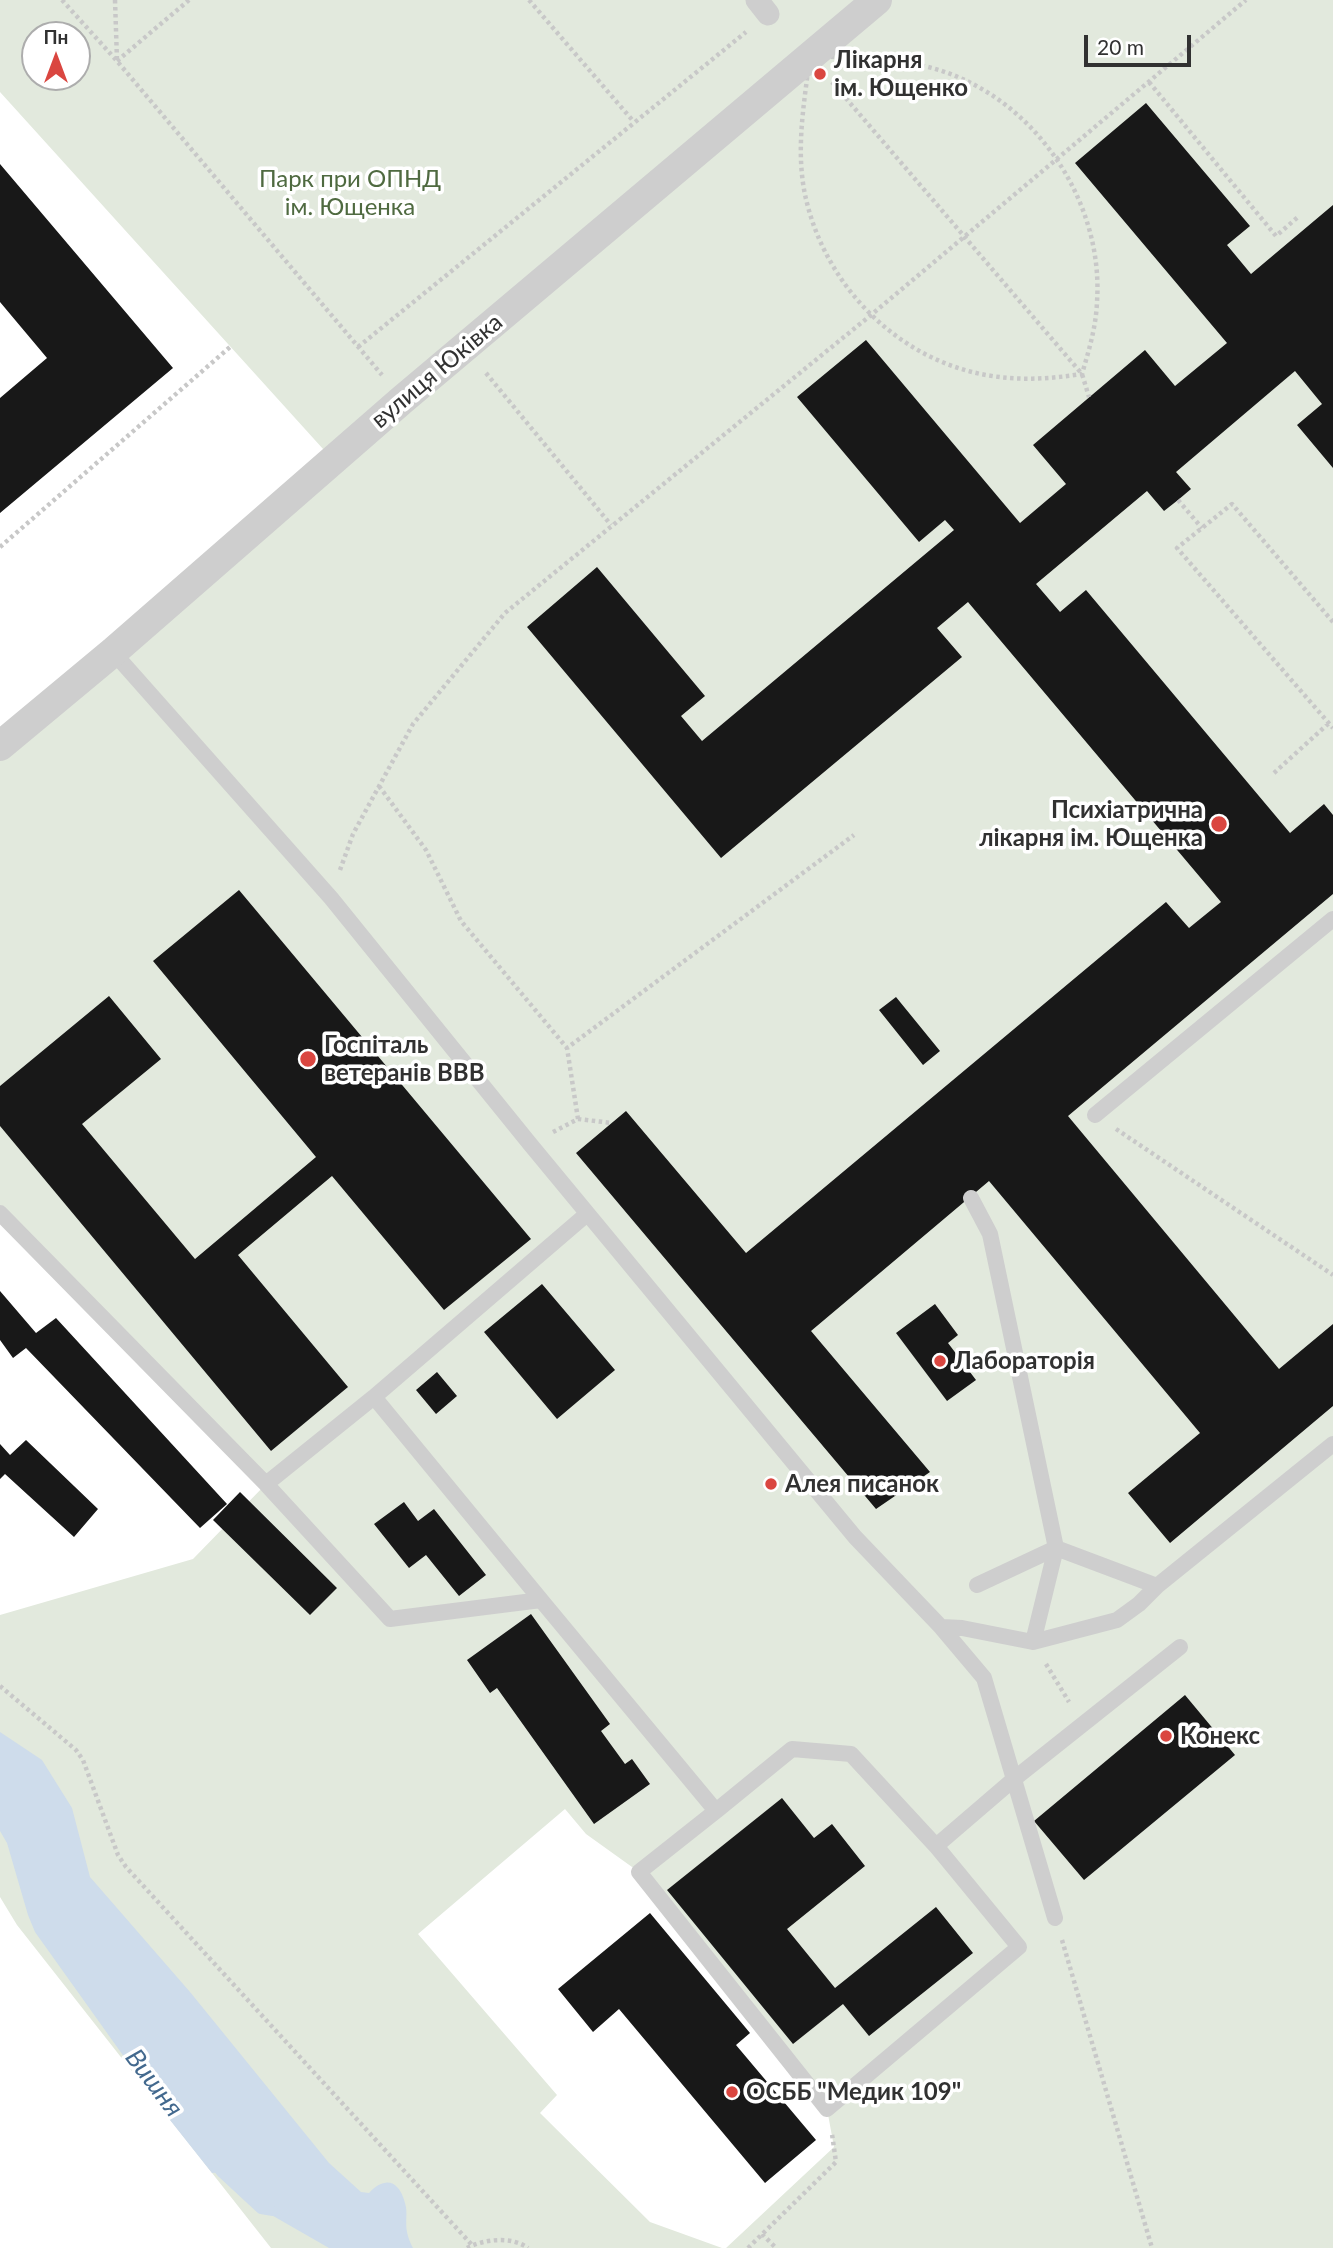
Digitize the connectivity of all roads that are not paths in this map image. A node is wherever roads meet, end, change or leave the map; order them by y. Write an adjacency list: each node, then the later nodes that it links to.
1 (877, 0): 2 (street, вулиця Юківка)
2 (113, 652): 3 (street, вулиця Юківка); 8 (lane)
3 (0, 746)
4 (1333, 919): 5 (lane)
5 (1095, 1115)
6 (971, 1198): 12 (lane)
7 (0, 1213): 11 (lane)
8 (587, 1214): 9 (lane); 16 (lane)
9 (374, 1396): 11 (lane); 15 (lane)
10 (1333, 1444): 14 (lane)
11 (266, 1485): 15 (lane)
12 (1056, 1548): 13 (lane); 14 (lane); 17 (lane)
13 (976, 1586)
14 (1157, 1586): 17 (lane)
15 (541, 1600): 20 (lane)
16 (942, 1627): 17 (lane); 19 (lane)
17 (1033, 1643)
18 (1180, 1647): 19 (lane)
19 (1014, 1779): 21 (lane); 22 (lane)
20 (716, 1811): 21 (lane); 21 (lane)
21 (936, 1846)
22 (1055, 1917)

